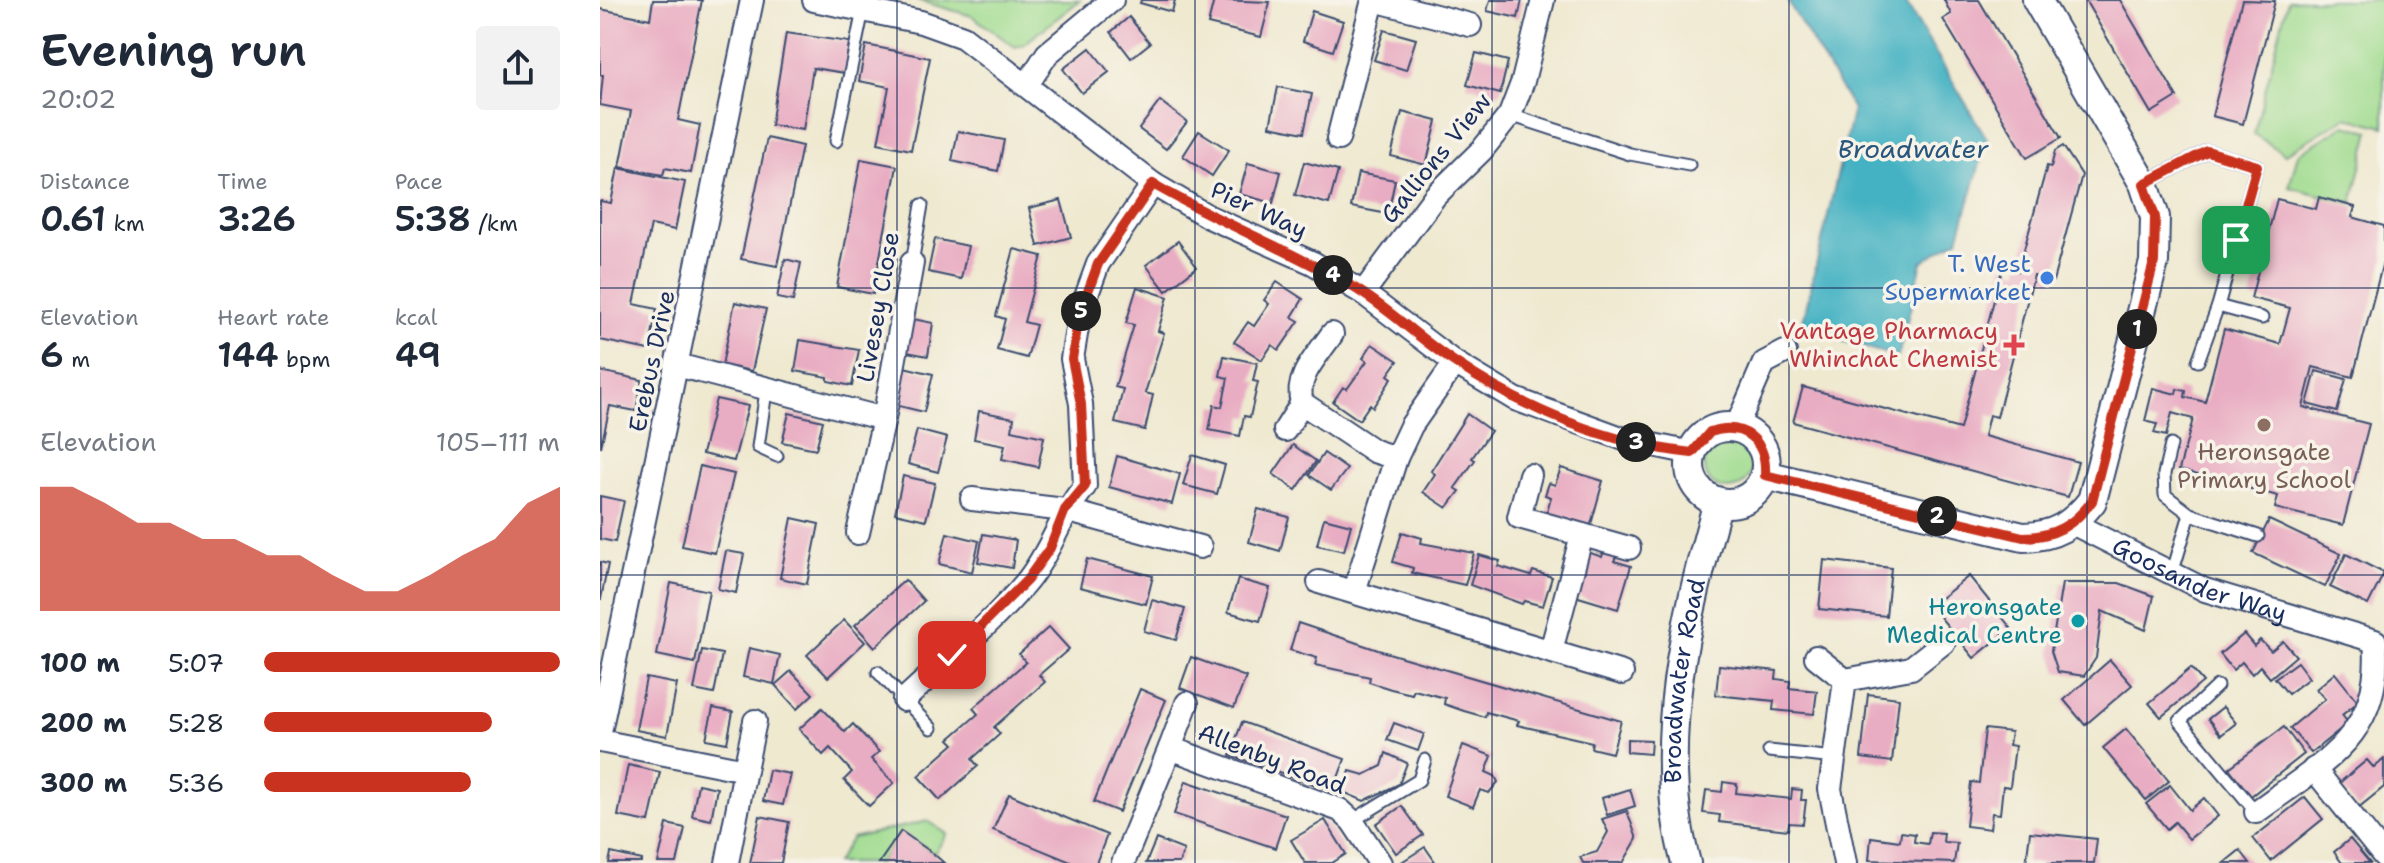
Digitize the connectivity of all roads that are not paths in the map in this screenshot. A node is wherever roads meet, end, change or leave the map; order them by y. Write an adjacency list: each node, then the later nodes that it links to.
1 (752, 0): 25 (street, Erebus Drive)
2 (814, 0): 7 (street, Pier Way)
3 (1112, 0): 9 (street)
4 (1373, 0): 8 (street); 11 (street)
5 (1543, 0): 10 (street, Gallions View)
6 (2037, 0): 15 (street)
7 (863, 10): 9 (street, Pier Way); 12 (lane)
8 (1470, 25)
9 (1027, 85): 14 (street, Pier Way)
10 (1510, 115): 13 (lane); 18 (street, Gallions View)
11 (1338, 139)
12 (836, 141)
13 (1689, 165)
14 (1153, 184): 18 (street, Pier Way); 39 (street)
15 (2144, 184): 19 (lane); 41 (street)
16 (922, 205): 17 (lane, Livesey Close)
17 (912, 263): 28 (street, Livesey Close)
18 (1363, 293): 24 (street, Pier Way)
19 (2218, 306): 20 (lane); 23 (lane)
20 (2262, 318)
21 (1332, 334): 27 (street)
22 (1785, 352): 29 (street)
23 (2198, 361)
24 (1455, 363): 32 (street, Pier Way); 34 (street)
25 (677, 365): 26 (street, Livesey Close); 61 (street, Erebus Drive)
26 (766, 391): 28 (street, Livesey Close); 33 (lane)
27 (1302, 403): 30 (street); 34 (street)
28 (884, 419): 42 (street, Livesey Close)
29 (1736, 428): 32 (street); 36 (street)
30 (1285, 430)
31 (2171, 445): 40 (lane)
32 (1692, 453): 38 (street)
33 (777, 456)
34 (1396, 458): 49 (street)
35 (1530, 475): 43 (street)
36 (1765, 475): 38 (street); 41 (street)
37 (972, 499): 39 (street)
38 (1718, 502): 75 (street, Broadwater Road)
39 (1065, 510): 45 (street); 57 (street)
40 (2190, 514): 44 (lane); 47 (lane)
41 (2074, 524): 47 (street, Goosander Way)
42 (858, 533)
43 (1582, 535): 46 (street); 51 (street)
44 (2258, 536)
45 (1200, 547)
46 (1629, 548)
47 (2172, 575): 67 (street, Goosander Way)
48 (1319, 582): 49 (street)
49 (1354, 592): 51 (street)
50 (1944, 642): 55 (street)
51 (1551, 651): 54 (street)
52 (1816, 657): 55 (street)
53 (878, 672): 57 (lane)
54 (1622, 673)
55 (1845, 680): 65 (street)
56 (2217, 686): 69 (lane)
57 (904, 700): 60 (lane)
58 (1187, 703): 63 (street, Allenby Road)
59 (755, 721): 68 (street)
60 (931, 728)
61 (600, 732)
62 (600, 741): 68 (street)
63 (1170, 748): 70 (street, Allenby Road); 73 (street, Allenby Road)
64 (1769, 751): 65 (lane)
65 (1835, 758): 76 (street)
66 (1425, 760): 70 (lane)
67 (2314, 769): 69 (street, Goosander Way); 71 (street)
68 (745, 770): 72 (street)
69 (2256, 812)
70 (1352, 821): 74 (street, Allenby Road)
71 (2384, 856)
72 (727, 863)
73 (1123, 863)
74 (1380, 863)
75 (1686, 863)
76 (1845, 863)

